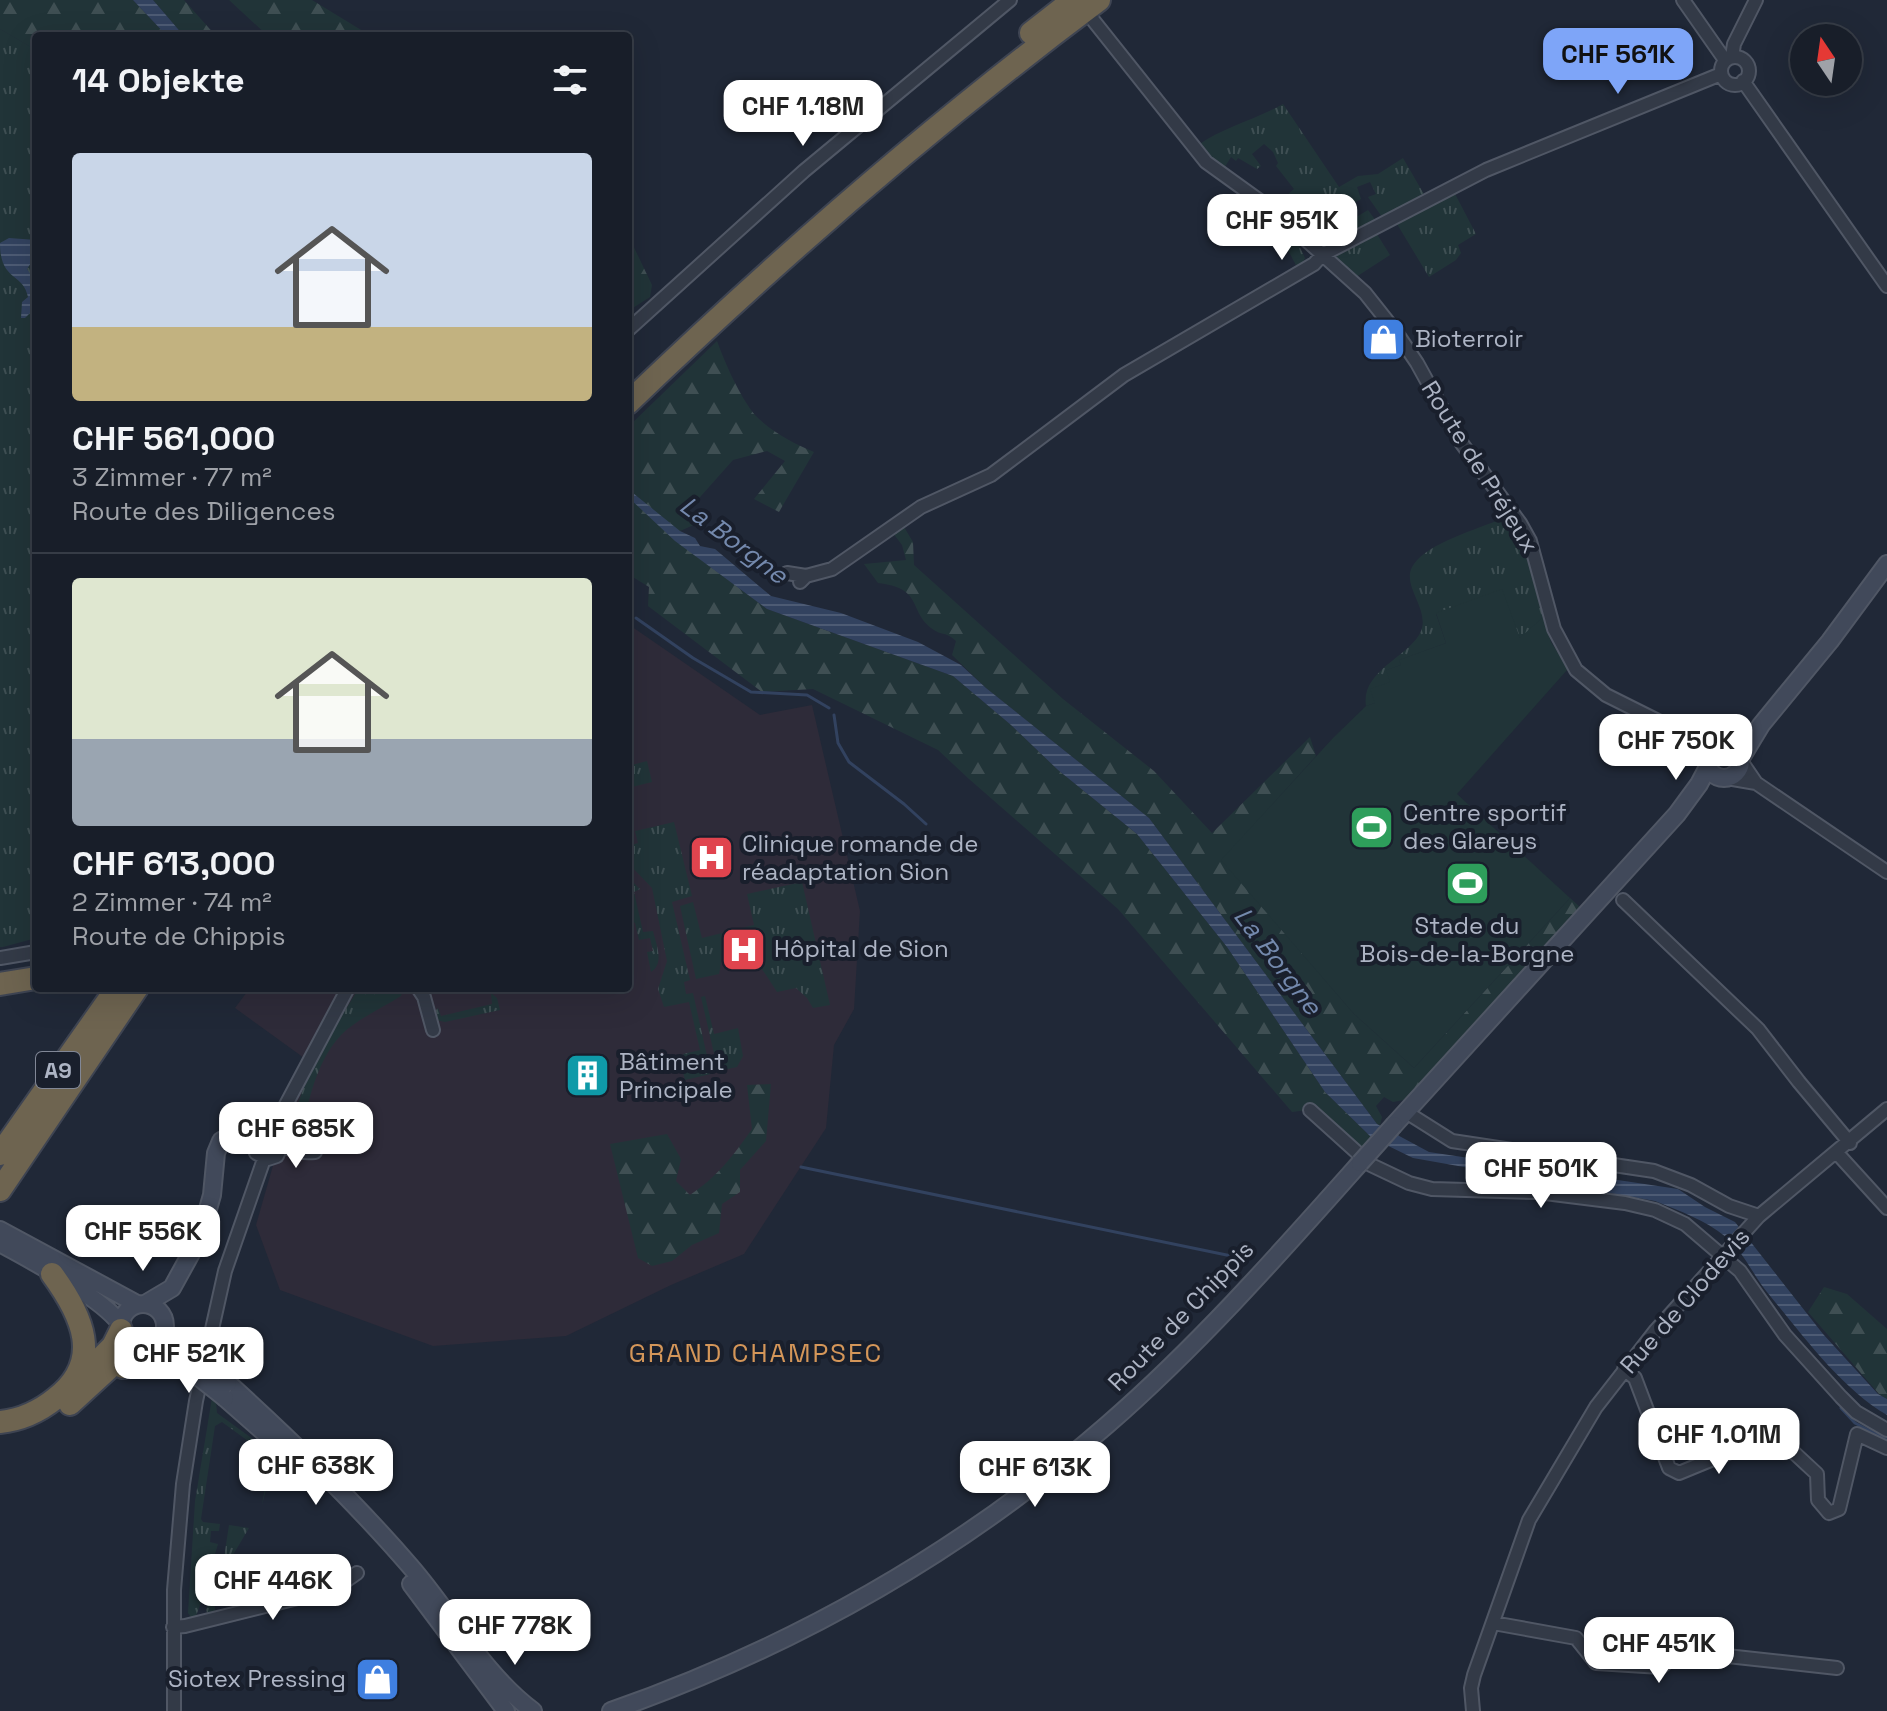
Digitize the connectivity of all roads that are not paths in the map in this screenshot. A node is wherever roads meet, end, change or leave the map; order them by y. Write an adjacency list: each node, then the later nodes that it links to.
1 (1010, 0): 11 (street)
2 (1073, 0): 12 (highway)
3 (1683, 0): 6 (street)
4 (1756, 0): 6 (street)
5 (1096, 10): 9 (street, Route de Préjeux); 12 (highway)
6 (1729, 59): 7 (street); 8 (street)
7 (1721, 74): 8 (street); 9 (street)
8 (1743, 81): 10 (street)
9 (1322, 255): 15 (street); 17 (street, Route de Préjeux)
10 (1887, 286)
11 (632, 326)
12 (642, 375): 13 (highway)
13 (632, 395)
14 (1887, 564): 16 (street, Route de Chippis)
15 (787, 573)
16 (1777, 704): 18 (street, Route de Chippis); 19 (street, Route de Chippis)
17 (1686, 735): 18 (street, Route de Préjeux); 20 (street, Route de Préjeux)
18 (1724, 744): 19 (street); 20 (street, Route de Chippis)
19 (1741, 760): 21 (street, Route de Chippis); 22 (street)
20 (1708, 765): 21 (street); 23 (street, Route de Chippis)
21 (1725, 778): 22 (street); 23 (street, Route de Chippis)
22 (1756, 783): 24 (street)
23 (1677, 814): 38 (street, Route de Chippis)
24 (1887, 872)
25 (1623, 900): 42 (street)
26 (32, 953): 27 (street)
27 (0, 958)
28 (32, 979): 29 (highway)
29 (0, 984)
30 (96, 992): 39 (highway, A9)
31 (114, 992): 46 (highway, A9)
32 (134, 992): 48 (highway)
33 (346, 992): 40 (street)
34 (421, 992): 35 (street)
35 (433, 1030)
36 (1887, 1109): 42 (street, Rue de Clodevis)
37 (1310, 1110): 52 (street)
38 (1406, 1112): 50 (street); 78 (street, Route de Chippis, bridge)
39 (0, 1127)
40 (272, 1131): 41 (street); 43 (street)
41 (254, 1140): 47 (street); 53 (street)
42 (1850, 1143): 45 (street, Rue de Clodevis)
43 (282, 1144): 44 (street); 47 (street)
44 (315, 1152)
45 (1837, 1153): 49 (street); 50 (street, Rue de Clodevis)
46 (0, 1154)
47 (264, 1159): 71 (street)
48 (0, 1190)
49 (1887, 1208)
50 (1759, 1216): 52 (street, Rue de Clodevis)
51 (1, 1235): 54 (street); 55 (street)
52 (1724, 1254): 62 (street, Rue de Clodevis); 66 (street)
53 (184, 1270): 55 (street); 56 (street)
54 (52, 1274): 59 (street); 63 (highway)
55 (106, 1288): 57 (street)
56 (172, 1288): 57 (street); 58 (street)
57 (141, 1304): 58 (street); 59 (street)
58 (164, 1323): 60 (street); 61 (street)
59 (120, 1327): 60 (street); 63 (highway)
60 (145, 1348): 61 (street); 63 (highway)
61 (180, 1359): 63 (highway); 64 (street, bridge); 64 (street, bridge)
62 (1624, 1369): 68 (street); 70 (street, Rue de Clodevis)
63 (80, 1387): 65 (highway); 67 (highway)
64 (226, 1391): 73 (street); 77 (street)
65 (0, 1422)
66 (1887, 1430)
67 (0, 1435)
68 (1887, 1448)
69 (357, 1573): 71 (street)
70 (1493, 1623): 72 (street); 79 (street, Rue de Clodevis)
71 (173, 1627): 74 (street)
72 (1837, 1668)
73 (476, 1672): 75 (street); 76 (street)
74 (174, 1711)
75 (492, 1711)
76 (506, 1711)
77 (533, 1711)
78 (611, 1711)
79 (1473, 1711)

